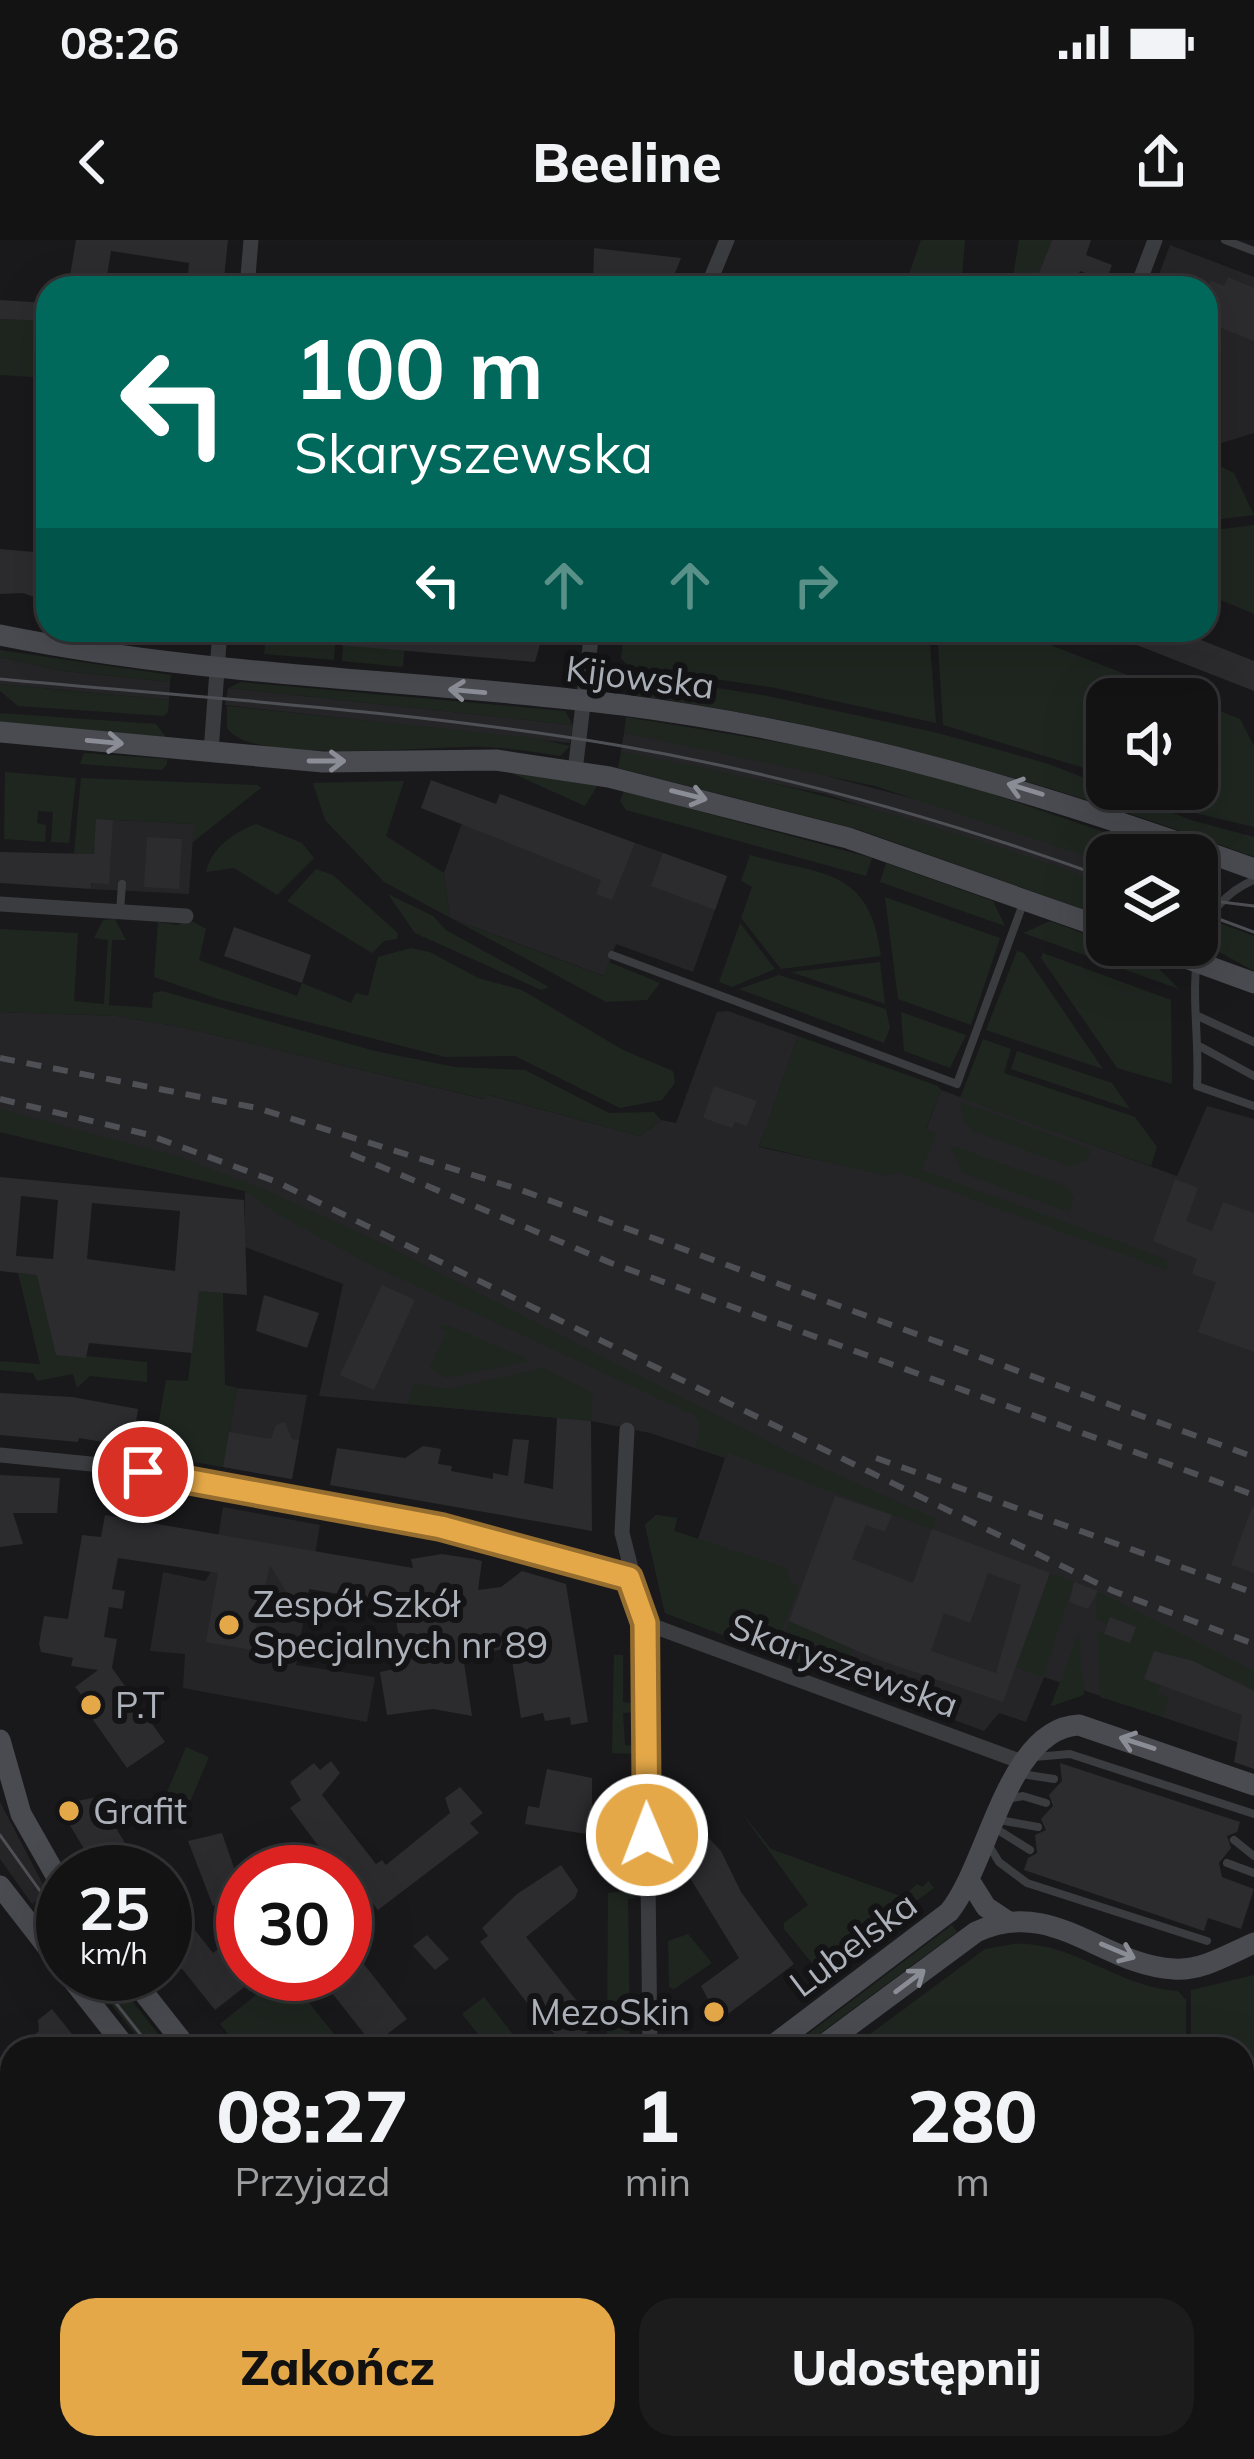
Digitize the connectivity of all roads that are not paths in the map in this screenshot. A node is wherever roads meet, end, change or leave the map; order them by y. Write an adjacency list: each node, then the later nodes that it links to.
1 (251, 240): 6 (street)
2 (727, 240): 7 (street)
3 (1155, 240): 8 (street)
4 (1225, 240): 5 (lane)
5 (1254, 251)
6 (248, 276)
7 (712, 276)
8 (1142, 276)
9 (0, 635): 10 (street, Kijowska)
10 (36, 641)
11 (45, 642): 14 (street, Kijowska)
12 (220, 642): 14 (street)
13 (590, 642): 15 (street)
14 (219, 669): 15 (street, Kijowska, one-way to 14); 17 (street)
15 (583, 701): 18 (street); 19 (street, Kijowska, one-way to 15)
16 (0, 732): 17 (street, one-way to 17)
17 (211, 752): 18 (street, one-way to 18)
18 (575, 771): 22 (street, one-way to 22)
19 (1254, 869)
20 (1254, 880): 24 (lane)
21 (122, 884): 25 (lane)
22 (1025, 899): 27 (street); 28 (lane)
23 (0, 904): 25 (street)
24 (1218, 904)
25 (120, 911): 26 (street)
26 (185, 916)
27 (1086, 921)
28 (612, 956)
29 (1196, 966): 32 (lane)
30 (1207, 966): 31 (street)
31 (1254, 983)
32 (1199, 1016): 33 (lane); 34 (lane)
33 (1254, 1042)
34 (1200, 1046): 35 (lane); 36 (lane)
35 (1254, 1076)
36 (1254, 1106)
37 (627, 1430): 39 (street)
38 (0, 1455): 39 (street)
39 (629, 1578): 40 (street)
40 (645, 1623): 42 (street, Skaryszewska); 65 (street)
41 (0, 1740): 50 (street)
42 (1018, 1768): 43 (lane); 44 (street, one-way to 42); 46 (lane); 47 (street, Lubelska)
43 (1054, 1779)
44 (1254, 1785)
45 (1046, 1803): 47 (lane)
46 (1254, 1814)
47 (996, 1822): 48 (lane); 51 (lane); 55 (street, Lubelska); 60 (lane)
48 (1038, 1828)
49 (1234, 1840): 52 (lane)
50 (41, 1845)
51 (1030, 1850)
52 (1254, 1856)
53 (1226, 1863): 54 (lane)
54 (1254, 1873)
55 (970, 1883): 57 (street); 66 (street, Lubelska)
56 (0, 1886): 58 (street)
57 (1007, 1921): 60 (street, one-way to 60); 67 (street, Lubelska, one-way to 57)
58 (36, 1932)
59 (1254, 1943): 60 (street)
60 (1229, 1954)
61 (89, 2001): 63 (street)
62 (150, 2001): 64 (street)
63 (118, 2037)
64 (179, 2037)
65 (650, 2037)
66 (785, 2037)
67 (834, 2037)

